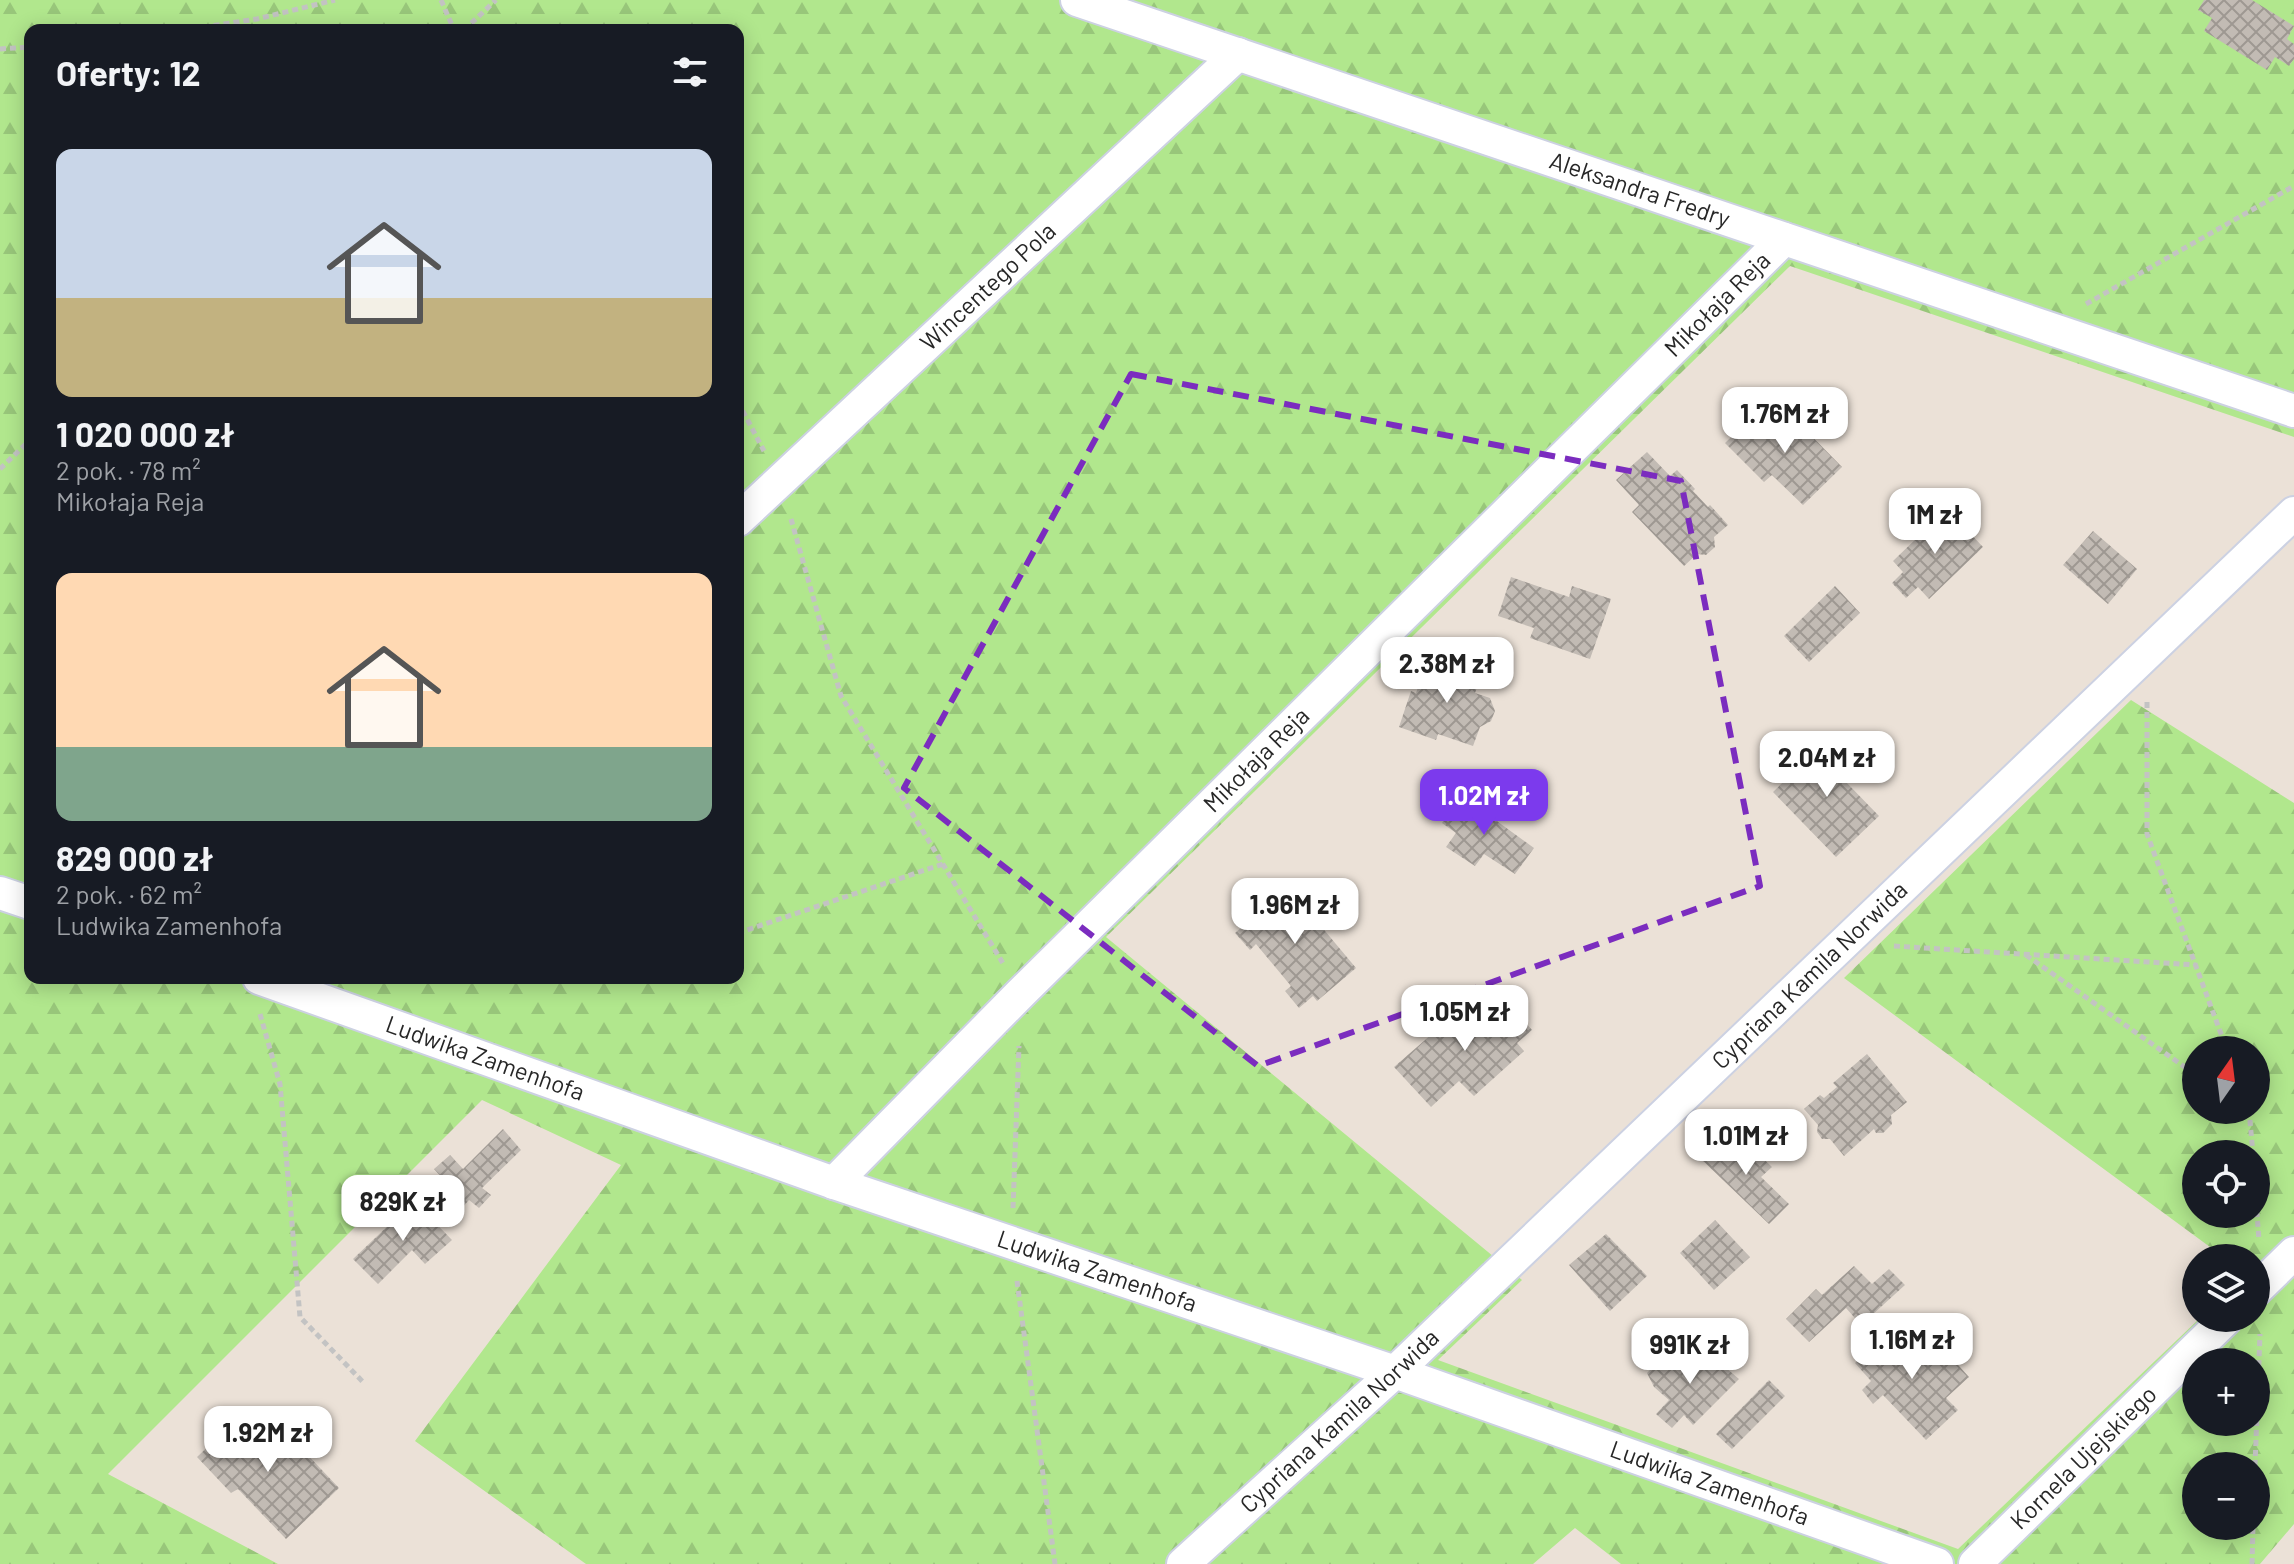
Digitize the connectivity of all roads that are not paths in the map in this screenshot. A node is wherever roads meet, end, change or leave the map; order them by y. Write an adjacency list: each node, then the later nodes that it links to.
1 (1077, 0): 2 (street, Aleksandra Fredry)
2 (1238, 54): 3 (street, Aleksandra Fredry); 6 (street, Wincentego Pola)
3 (1784, 239): 4 (street, Aleksandra Fredry); 10 (street, Mikołaja Reja)
4 (2294, 411)
5 (2294, 513): 14 (street, Cypriana Kamila Norwida)
6 (744, 514)
7 (0, 893): 8 (street)
8 (24, 901)
9 (259, 993): 10 (street, Ludwika Zamenhofa)
10 (834, 1183): 14 (street, Ludwika Zamenhofa)
11 (2294, 1253): 12 (street)
12 (2270, 1276)
13 (2213, 1332): 17 (street, Kornela Ujejskiego)
14 (1395, 1372): 15 (street, Cypriana Kamila Norwida); 16 (street, Ludwika Zamenhofa)
15 (1183, 1564)
16 (1937, 1564)
17 (1975, 1564)

